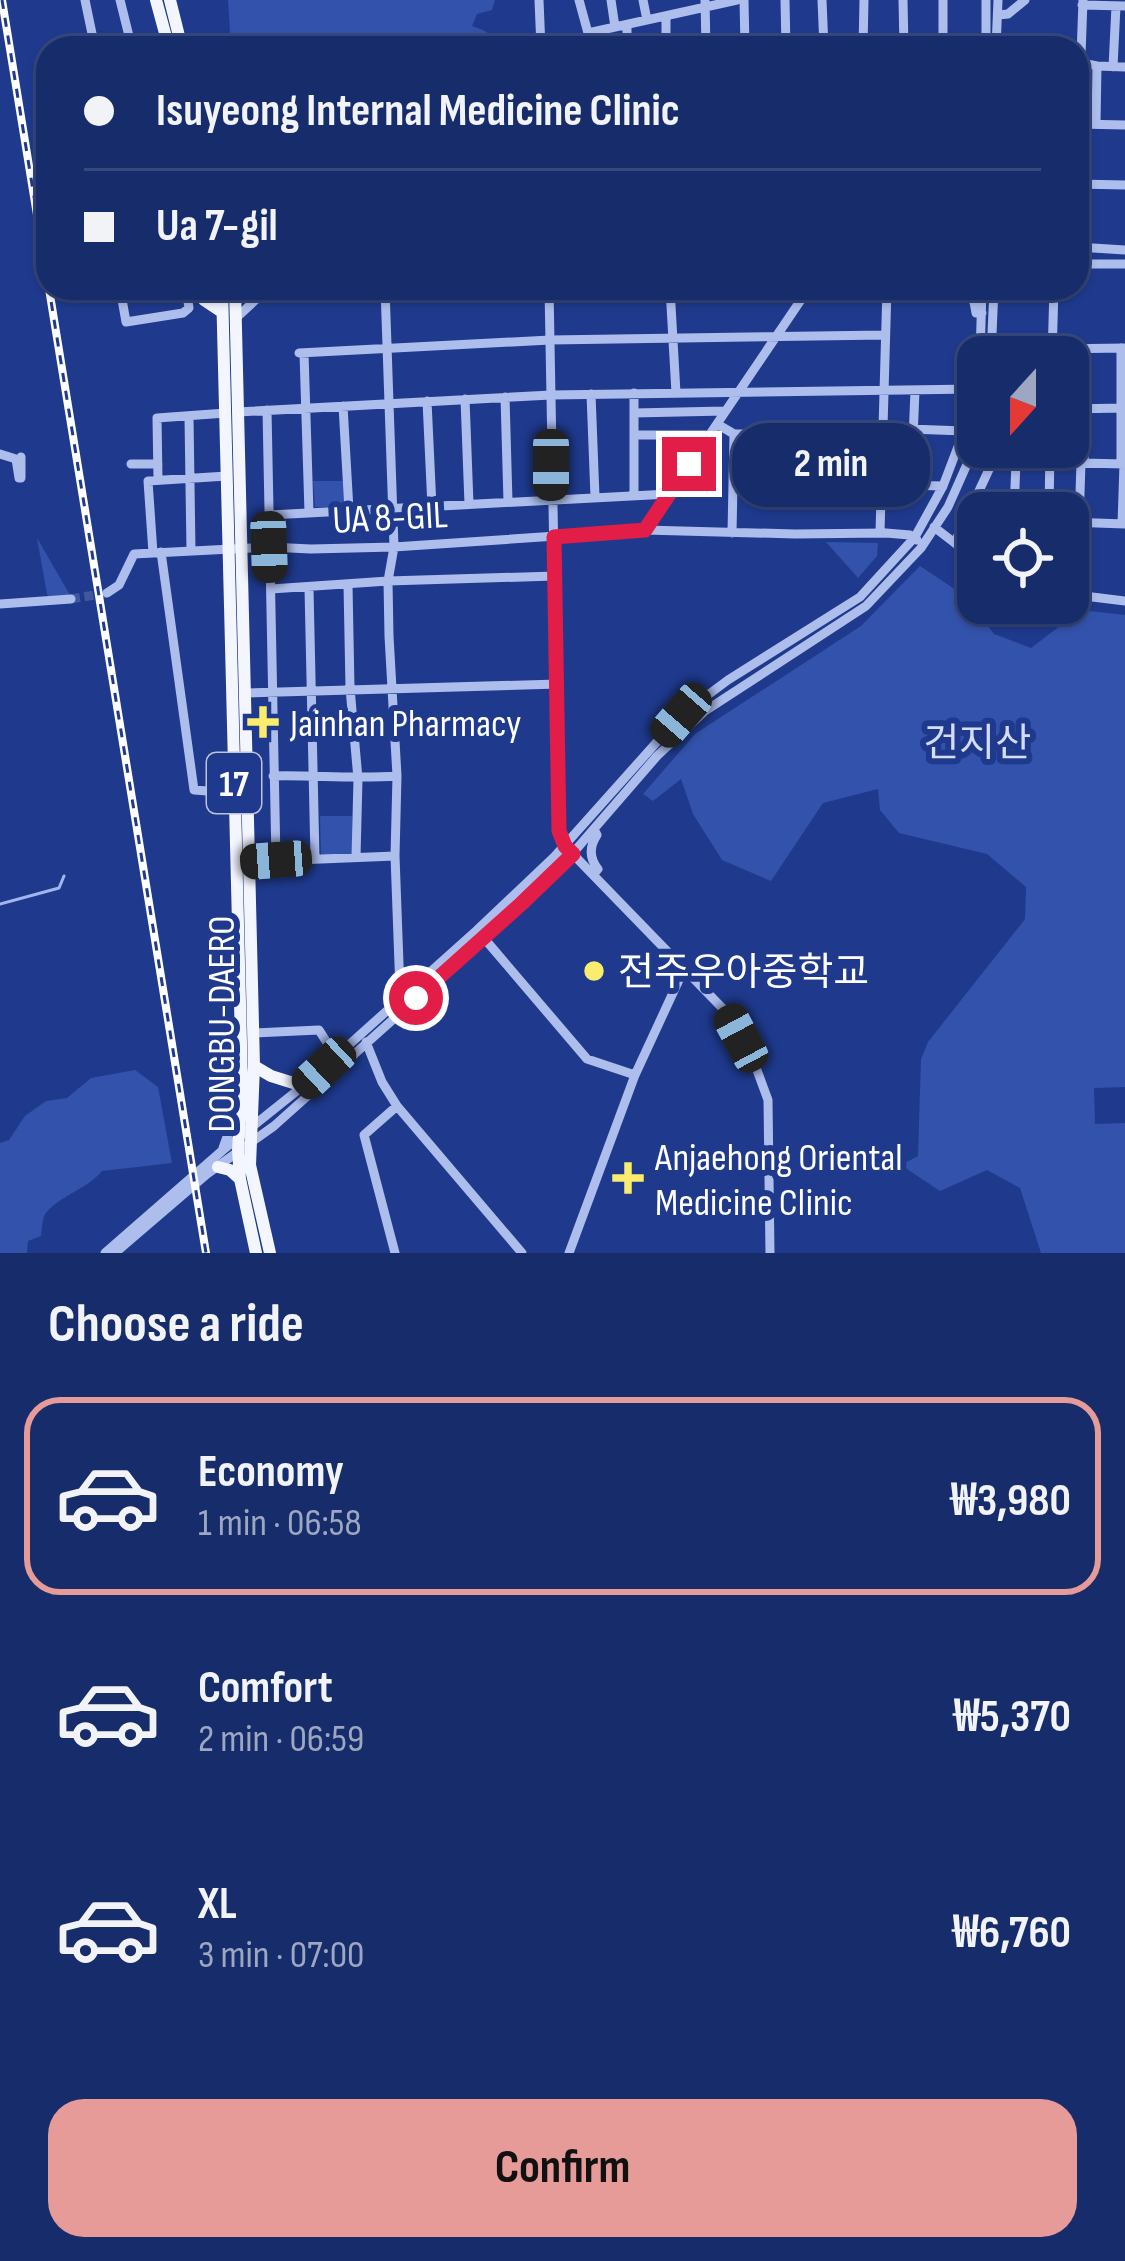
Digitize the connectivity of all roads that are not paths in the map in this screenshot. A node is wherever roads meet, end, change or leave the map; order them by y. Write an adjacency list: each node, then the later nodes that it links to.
1 (85, 0): 27 (street)
2 (120, 0): 28 (street)
3 (156, 0): 29 (main road)
4 (170, 0): 30 (main road)
5 (539, 0): 31 (street)
6 (579, 0): 26 (street)
7 (611, 0): 25 (street)
8 (643, 0): 24 (street)
9 (673, 0): 22 (street)
10 (740, 0): 19 (street); 36 (street)
11 (784, 0): 37 (street)
12 (822, 0): 38 (street)
13 (863, 0): 39 (street)
14 (903, 0): 40 (street)
15 (943, 0): 41 (street)
16 (986, 0): 42 (street)
17 (998, 0): 23 (street)
18 (1025, 0): 23 (street)
19 (706, 3): 22 (street); 35 (street)
20 (1083, 3): 21 (street); 44 (street)
21 (1116, 4): 47 (street)
22 (671, 15): 24 (street); 34 (street)
23 (998, 15): 43 (street)
24 (647, 20): 25 (street)
25 (621, 26): 26 (street); 33 (street)
26 (588, 33): 32 (street)
27 (92, 36)
28 (129, 36)
29 (166, 36)
30 (179, 36)
31 (540, 36)
32 (588, 36)
33 (624, 36)
34 (668, 36)
35 (706, 36)
36 (744, 36)
37 (786, 36)
38 (824, 36)
39 (863, 36)
40 (904, 36)
41 (943, 36)
42 (986, 36)
43 (997, 36)
44 (1080, 36)
45 (1089, 64): 46 (street)
46 (1096, 66): 47 (street); 49 (street)
47 (1119, 67)
48 (1089, 124): 49 (street)
49 (1096, 124): 50 (street)
50 (1125, 125)
51 (1089, 184): 52 (street)
52 (1125, 185)
53 (1089, 250): 54 (street)
54 (1125, 250)
55 (1089, 264): 56 (street)
56 (1125, 264)
57 (121, 300): 58 (street)
58 (190, 300)
59 (204, 300): 72 (main road)
60 (229, 300): 72 (main road, DONGBU-DAERO / 17)
61 (248, 300): 72 (street)
62 (385, 300): 80 (street)
63 (549, 300): 79 (street)
64 (671, 300): 78 (street)
65 (801, 300): 77 (street)
66 (886, 300): 73 (street)
67 (972, 300): 71 (street)
68 (982, 300): 71 (street)
69 (998, 300): 75 (street)
70 (1054, 300): 76 (street)
71 (982, 313): 74 (street)
72 (229, 315): 101 (main road, DONGBU-DAERO / 17)
73 (885, 335): 77 (street); 83 (street)
74 (981, 336)
75 (992, 336)
76 (1053, 336)
77 (776, 337): 78 (street); 88 (street)
78 (674, 338): 79 (street); 87 (street)
79 (550, 340): 80 (street); 89 (street)
80 (386, 347): 94 (street); 96 (street)
81 (1123, 348): 82 (street); 98 (street)
82 (1089, 349)
83 (883, 390): 85 (street); 88 (street); 106 (street)
84 (957, 390): 85 (street)
85 (915, 391): 105 (street)
86 (634, 393): 87 (street); 90 (street); 102 (street)
87 (676, 393): 88 (street)
88 (740, 393): 100 (street)
89 (550, 394): 90 (street); 91 (street); 130 (street)
90 (591, 394): 129 (street)
91 (505, 397): 92 (street); 131 (street)
92 (465, 399): 93 (street); 132 (street)
93 (428, 401): 94 (street); 133 (street)
94 (389, 404): 95 (street); 134 (street)
95 (344, 406): 96 (street); 135 (street)
96 (305, 408): 99 (street); 136 (street)
97 (1089, 408): 98 (street)
98 (1123, 408): 117 (street)
99 (268, 410): 101 (street); 137 (street)
100 (726, 411): 102 (street); 104 (street)
101 (232, 413): 103 (street); 120 (main road, DONGBU-DAERO / 17); 149 (main road, DONGBU-DAERO / 17)
102 (634, 413): 109 (street)
103 (189, 417): 116 (street); 121 (street)
104 (717, 424): 108 (street); 110 (street)
105 (913, 430): 106 (street); 107 (street); 125 (street)
106 (882, 431): 108 (street); 124 (street)
107 (957, 431)
108 (734, 434): 123 (street)
109 (634, 435): 110 (street); 128 (street)
110 (709, 436): 127 (street)
111 (957, 450): 126 (street)
112 (0, 454): 113 (street)
113 (20, 457)
114 (1089, 463): 117 (street)
115 (131, 464): 116 (street)
116 (158, 464): 122 (street)
117 (1124, 464): 139 (street)
118 (965, 468): 140 (street)
119 (989, 468): 146 (street)
120 (227, 476): 121 (street); 149 (main road, DONGBU-DAERO / 17)
121 (190, 478): 122 (street); 150 (street)
122 (158, 479): 151 (street)
123 (733, 482): 124 (street); 143 (street)
124 (881, 484): 125 (street); 142 (street)
125 (911, 486): 126 (street)
126 (944, 486): 145 (street)
127 (669, 494): 128 (street); 141 (street)
128 (634, 495): 129 (street)
129 (595, 497): 130 (street)
130 (551, 501): 131 (street); 144 (street)
131 (508, 502): 132 (street)
132 (469, 505): 133 (street)
133 (432, 507): 134 (street)
134 (393, 509): 135 (street); 148 (street)
135 (349, 510): 136 (street)
136 (309, 512): 137 (street)
137 (270, 515): 147 (street)
138 (1089, 523): 139 (street)
139 (1123, 524)
140 (934, 527): 145 (street); 146 (street)
141 (645, 530): 143 (street, UA 8-GIL); 144 (street, UA 8-GIL)
142 (880, 532): 143 (street, UA 8-GIL); 145 (street, UA 8-GIL)
143 (732, 533)
144 (554, 537): 148 (street, UA 8-GIL); 152 (street)
145 (918, 541): 174 (street)
146 (955, 542)
147 (269, 547): 148 (street, UA 8-GIL); 149 (street, UA 8-GIL); 156 (street)
148 (394, 547): 153 (street)
149 (235, 550): 150 (street, UA 8-GIL); 167 (main road, DONGBU-DAERO / 17); 172 (main road, DONGBU-DAERO / 17)
150 (191, 551): 151 (street, UA 8-GIL)
151 (157, 553): 157 (street); 172 (street)
152 (555, 576): 153 (street); 162 (street)
153 (388, 581): 154 (street); 164 (street)
154 (348, 585): 155 (street); 163 (street)
155 (309, 588): 156 (street); 165 (street)
156 (271, 589): 166 (street)
157 (107, 593)
158 (1089, 597): 160 (street)
159 (71, 599): 161 (street)
160 (1125, 601)
161 (0, 604)
162 (558, 684): 164 (street); 173 (street)
163 (350, 688): 164 (street); 165 (street); 171 (street)
164 (390, 688): 170 (street)
165 (311, 690): 166 (street); 168 (street)
166 (271, 691): 167 (street); 169 (street)
167 (244, 693): 180 (main road, DONGBU-DAERO / 17)
168 (313, 775): 169 (street); 171 (street); 178 (street)
169 (273, 776): 179 (street)
170 (397, 776): 171 (street); 176 (street)
171 (358, 778): 177 (street)
172 (235, 793): 180 (main road, DONGBU-DAERO / 17)
173 (558, 814): 174 (street); 175 (street)
174 (589, 827): 175 (street); 181 (street)
175 (569, 850): 181 (street); 182 (street)
176 (395, 856): 177 (street); 184 (street)
177 (356, 857): 178 (street)
178 (315, 859): 179 (street)
179 (276, 860): 180 (street)
180 (242, 862): 187 (main road, DONGBU-DAERO / 17); 192 (main road, DONGBU-DAERO / 17)
181 (594, 874): 183 (street)
182 (480, 934): 185 (street); 188 (street); 191 (street)
183 (684, 969): 191 (street); 206 (street)
184 (401, 971): 185 (street); 186 (street)
185 (417, 983): 186 (street)
186 (404, 996): 188 (street)
187 (253, 1034): 189 (street); 190 (main road, DONGBU-DAERO / 17)
188 (363, 1039): 189 (street); 194 (street); 195 (street)
189 (336, 1057): 193 (street)
190 (254, 1066): 193 (main road); 195 (main road, DONGBU-DAERO / 17)
191 (635, 1075): 205 (street)
192 (242, 1083): 195 (main road, DONGBU-DAERO / 17); 196 (street)
193 (304, 1087): 195 (street)
194 (397, 1106): 203 (street); 204 (street)
195 (245, 1139): 196 (street); 197 (street); 198 (main road, DONGBU-DAERO / 17); 202 (main road, DONGBU-DAERO / 17)
196 (223, 1150): 199 (street)
197 (218, 1167): 198 (main road); 200 (street)
198 (240, 1178): 201 (main road, DONGBU-DAERO / 17)
199 (105, 1253)
200 (115, 1253)
201 (256, 1253)
202 (270, 1253)
203 (395, 1253)
204 (522, 1253)
205 (569, 1253)
206 (770, 1253)

